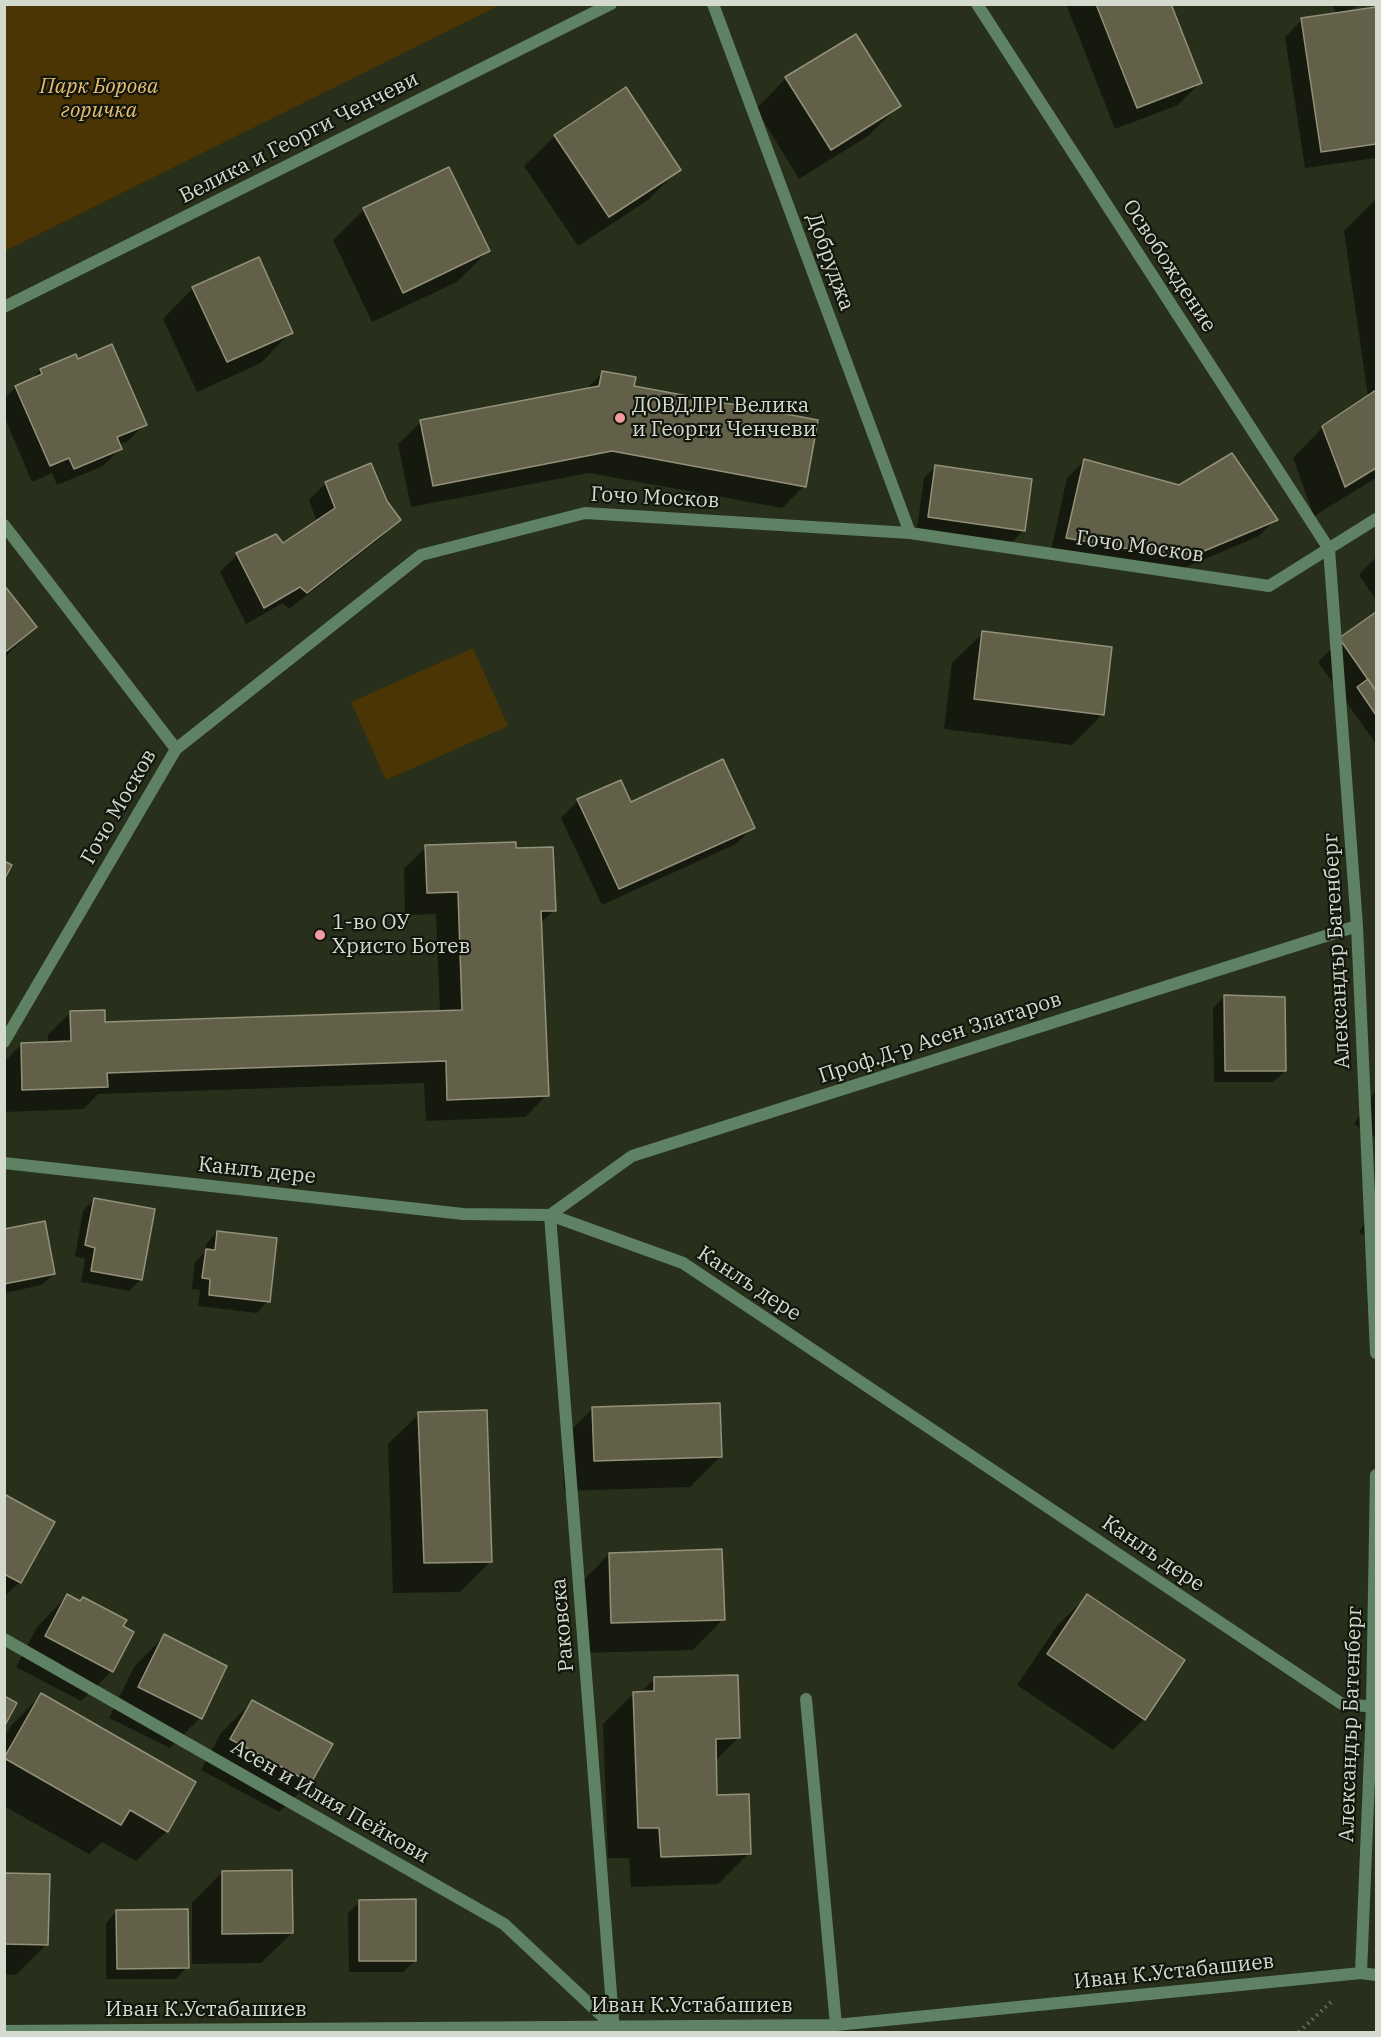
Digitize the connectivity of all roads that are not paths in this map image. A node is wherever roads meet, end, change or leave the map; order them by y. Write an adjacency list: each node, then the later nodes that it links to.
1 (611, 4): 4 (street, Велика и Георги Ченчеви)
2 (713, 4): 7 (street, Добруджа)
3 (977, 4): 8 (street, Освобождение)
4 (4, 307)
5 (1377, 519): 8 (street, Гочо Москов)
6 (4, 525): 9 (street)
7 (910, 533): 8 (street, Гочо Москов); 9 (street, Гочо Москов)
8 (1329, 549): 10 (street, Александър Батенберг)
9 (176, 749): 11 (street, Гочо Москов)
10 (1357, 926): 13 (street, Проф.Д-р Асен Златаров); 14 (street, Александър Батенберг)
11 (4, 1042)
12 (4, 1163): 13 (street, Канлъ дере)
13 (550, 1215): 18 (street, Канлъ дере); 22 (street, Раковска)
14 (1377, 1353)
15 (1377, 1475): 18 (street, Александър Батенберг)
16 (4, 1639): 22 (street, Асен и Илия Пейкови)
17 (806, 1699): 21 (street)
18 (1374, 1706): 19 (street, Александър Батенберг)
19 (1361, 1973): 20 (street, Иван К.Устабашиев); 21 (street, Иван К.Устабашиев)
20 (1377, 1975)
21 (836, 2025): 22 (street, Иван К.Устабашиев)
22 (614, 2030): 23 (street, Иван К.Устабашиев)
23 (4, 2031)

